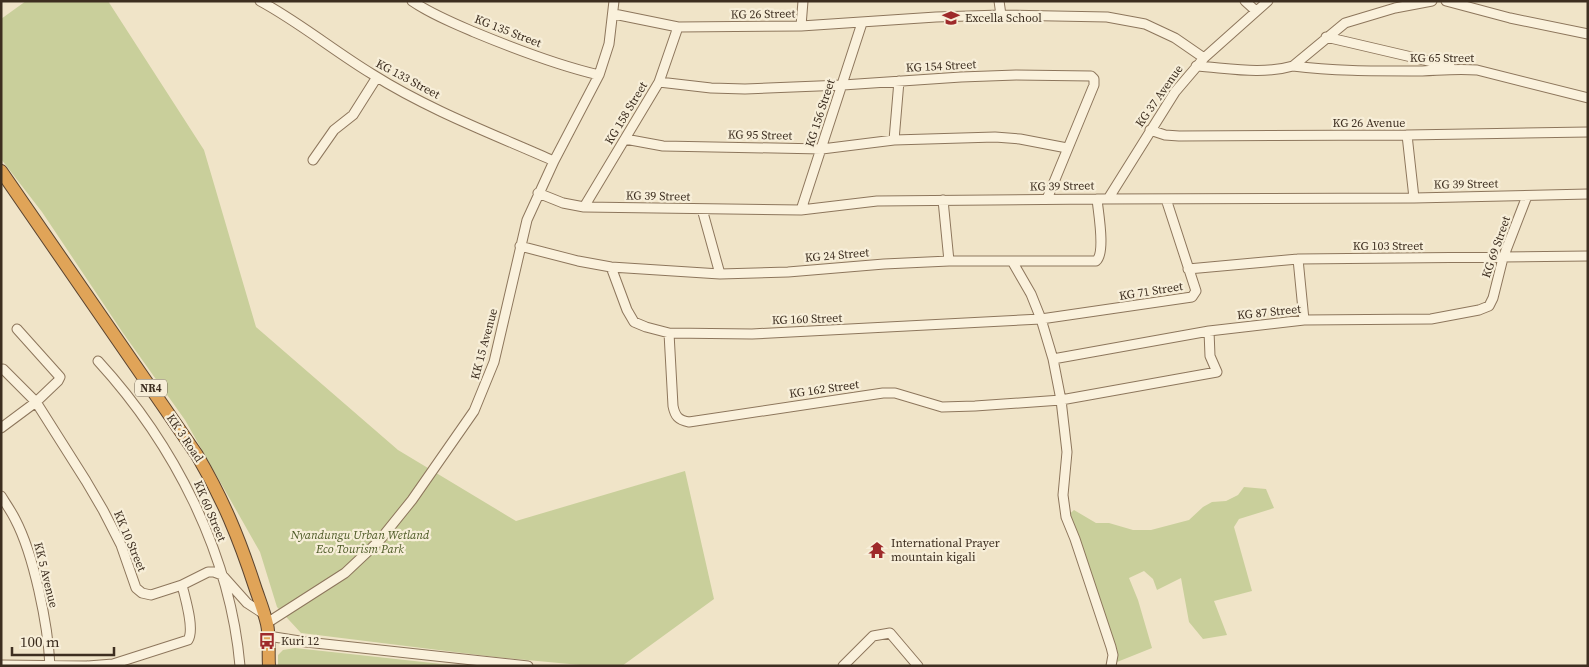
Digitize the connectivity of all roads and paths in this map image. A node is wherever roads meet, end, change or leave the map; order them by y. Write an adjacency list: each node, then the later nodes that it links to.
1 (260, 1): 23 (street, KG 133 Street)
2 (412, 1): 22 (street, KG 135 Street)
3 (614, 1): 11 (street, KK 15 Avenue)
4 (803, 1): 14 (street)
5 (999, 1): 12 (street)
6 (1245, 1): 10 (street)
7 (1268, 1): 10 (street, KG 37 Avenue)
8 (1432, 1): 17 (street)
9 (1446, 1): 16 (street)
10 (1256, 11): 18 (street, KG 37 Avenue)
11 (614, 14): 15 (street, KG 26 Street); 22 (street, KK 15 Avenue)
12 (1001, 15): 13 (street, KG 26 Street); 18 (street, KG 26 Street)
13 (862, 23): 14 (street, KG 26 Street); 26 (street, KG 156 Street)
14 (802, 26): 15 (street, KG 26 Street)
15 (678, 27): 25 (street, KG 158 Street)
16 (1588, 34)
17 (1326, 37): 20 (street); 21 (street)
18 (1204, 58): 19 (street, KG 37 Avenue)
19 (1196, 66): 20 (street); 28 (street, KG 37 Avenue)
20 (1292, 66): 21 (street, KG 65 Street)
21 (1462, 68): 27 (street, KG 65 Street)
22 (599, 75): 36 (street, KK 15 Avenue)
23 (377, 78): 35 (street); 36 (street, KG 133 Street)
24 (899, 81): 26 (street, KG 154 Street); 32 (street); 33 (street, KG 154 Street)
25 (659, 82): 26 (street, KG 154 Street); 31 (street, KG 158 Street)
26 (843, 85): 34 (street, KG 156 Street)
27 (1588, 98)
28 (1150, 130): 30 (street, KG 26 Avenue); 42 (street, KG 37 Avenue)
29 (1588, 132): 30 (street, KG 26 Avenue)
30 (1407, 135): 43 (street)
31 (626, 139): 34 (street, KG 95 Street); 47 (street, KG 158 Street)
32 (894, 140): 33 (street, KG 95 Street); 34 (street, KG 95 Street)
33 (1067, 148): 44 (street, KG 154 Street)
34 (822, 149): 49 (street, KG 156 Street)
35 (313, 160)
36 (554, 161): 38 (street, KK 15 Avenue)
37 (3, 177): 74 (highway, KK 3 Road / NR4)
38 (538, 193): 47 (street, KG 39 Street); 50 (street, KK 15 Avenue)
39 (1588, 194): 40 (street, KG 39 Street)
40 (1528, 196): 43 (street, KG 39 Street); 52 (street, KG 69 Street)
41 (1097, 198): 42 (street, KG 39 Street); 44 (street, KG 39 Street); 55 (street, KG 24 Street)
42 (1108, 198): 45 (street, KG 39 Street)
43 (1414, 198): 45 (street, KG 39 Street)
44 (1047, 199): 46 (street, KG 39 Street)
45 (1166, 199): 57 (street, KG 71 Street)
46 (943, 200): 49 (street, KG 39 Street); 54 (street)
47 (584, 207): 48 (street, KG 39 Street)
48 (702, 210): 49 (street, KG 39 Street); 58 (street)
49 (801, 210)
50 (520, 246): 56 (street, KG 24 Street); 74 (street, KK 15 Avenue)
51 (1588, 256): 52 (street, KG 103 Street)
52 (1503, 258): 53 (street, KG 103 Street); 59 (street, KG 69 Street)
53 (1298, 260): 57 (street, KG 103 Street); 61 (street)
54 (949, 261): 55 (street, KG 24 Street); 58 (street, KG 24 Street)
55 (1012, 261): 60 (street)
56 (611, 267): 58 (street, KG 24 Street); 64 (street, KG 160 Street)
57 (1188, 269): 60 (street, KG 71 Street)
58 (720, 274)
59 (1489, 306): 61 (street, KG 87 Street)
60 (1041, 319): 64 (street, KG 160 Street); 65 (street)
61 (1304, 320): 63 (street, KG 87 Street)
62 (17, 329): 69 (street)
63 (1209, 330): 65 (street, KG 87 Street); 68 (street)
64 (669, 332): 68 (street, KG 162 Street)
65 (1053, 360): 68 (street)
66 (98, 361): 72 (street, KK 60 Street)
67 (3, 369): 69 (street, KK 10 Street)
68 (1061, 400): 83 (street)
69 (36, 402): 70 (street); 73 (street, KK 10 Street)
70 (1, 428)
71 (1, 496): 76 (street, KK 5 Avenue)
72 (222, 575): 73 (street, KK 10 Street); 74 (street); 78 (street, KK 60 Street)
73 (182, 585): 77 (street)
74 (266, 624): 79 (highway, NR4); 80 (street)
75 (1, 665): 76 (street)
76 (50, 665): 77 (street)
77 (88, 666)
78 (240, 666)
79 (269, 666)
80 (528, 666)
81 (843, 666): 82 (street)
82 (918, 666)
83 (1111, 666)

